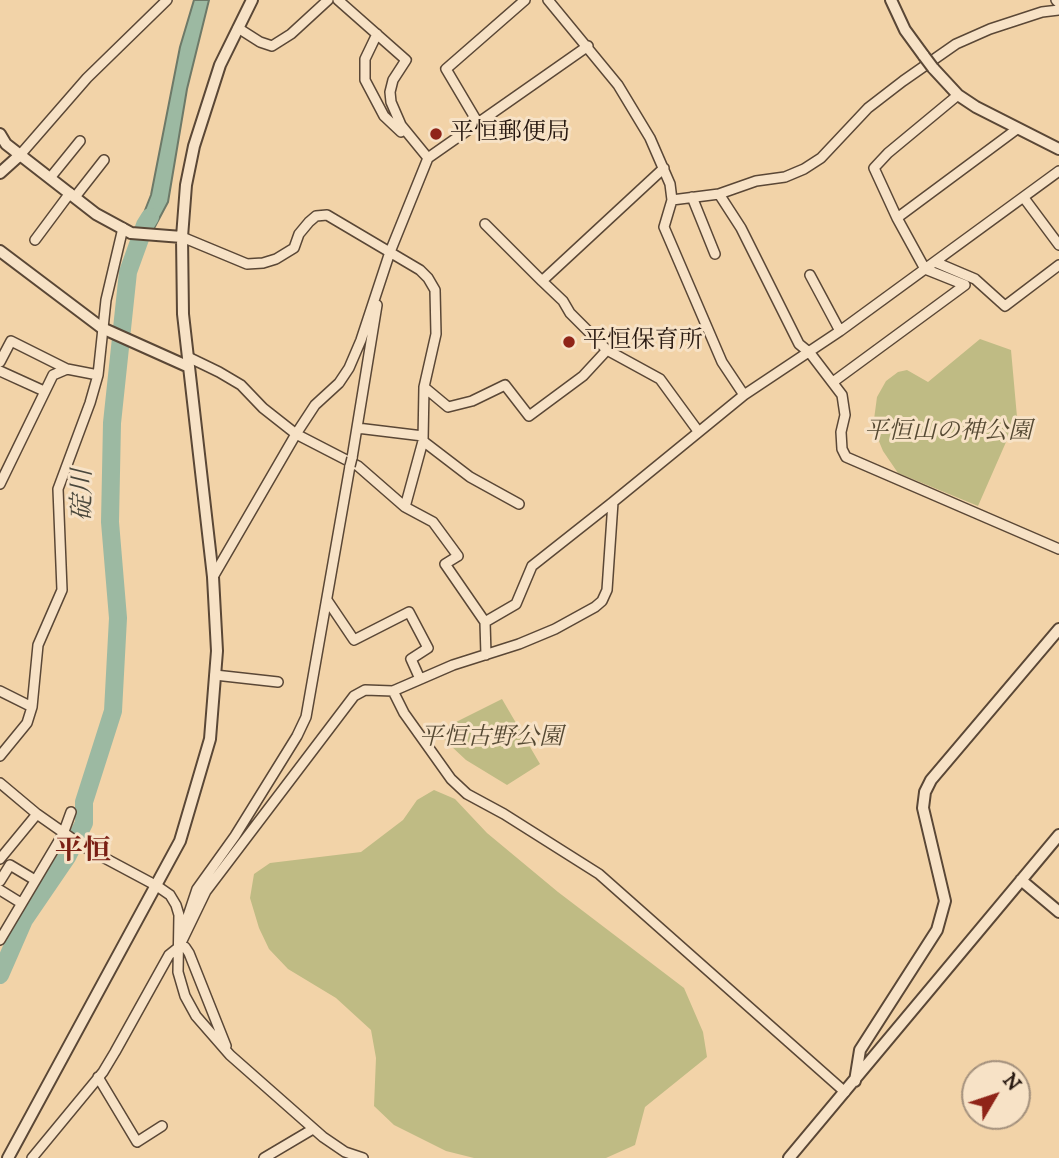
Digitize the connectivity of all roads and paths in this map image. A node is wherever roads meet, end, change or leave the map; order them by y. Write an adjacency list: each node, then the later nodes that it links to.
1 (167, 0): 18 (street)
2 (252, 0): 9 (street)
3 (328, 0): 9 (street)
4 (338, 0): 10 (street)
5 (524, 0): 13 (street)
6 (548, 0): 11 (street)
7 (891, 0): 12 (street, bridge)
8 (1059, 10): 25 (street)
9 (237, 27): 33 (street)
10 (377, 34): 19 (street); 19 (street)
11 (588, 46): 13 (street); 21 (street)
12 (958, 95): 14 (street); 30 (street)
13 (478, 124): 19 (street)
14 (1017, 130): 17 (street); 30 (street)
15 (2, 139): 18 (street)
16 (80, 141): 24 (street)
17 (1059, 149)
18 (20, 155): 23 (street); 24 (street)
19 (428, 158): 37 (street)
20 (104, 160): 26 (street)
21 (664, 168): 29 (street); 44 (street)
22 (1059, 172): 28 (street)
23 (0, 173)
24 (50, 178): 26 (street)
25 (719, 194): 27 (street); 48 (street)
26 (73, 195): 32 (street); 34 (street)
27 (692, 197): 29 (street); 38 (street)
28 (1024, 198): 35 (street); 39 (street)
29 (672, 200): 57 (street)
30 (897, 218): 42 (street)
31 (485, 224): 44 (street)
32 (127, 230): 33 (street); 45 (street)
33 (182, 237): 37 (street); 50 (street)
34 (35, 240)
35 (1059, 245)
36 (0, 251): 45 (street)
37 (390, 252): 40 (street); 55 (street)
38 (715, 254)
39 (936, 262): 41 (street); 42 (street)
40 (385, 265): 58 (street); 60 (street)
41 (1059, 265)
42 (925, 270): 46 (street); 54 (street)
43 (810, 275): 46 (street)
44 (542, 281): 47 (street)
45 (102, 328): 50 (street); 53 (street)
46 (839, 331): 48 (street)
47 (607, 350): 55 (street); 59 (street)
48 (810, 353): 54 (street); 57 (street)
49 (0, 362): 51 (street)
50 (189, 362): 60 (street); 67 (street)
51 (67, 369): 53 (street); 56 (street)
52 (0, 371): 56 (street)
53 (97, 375): 77 (street)
54 (833, 382): 66 (street)
55 (424, 387): 61 (street)
56 (44, 391): 62 (street)
57 (744, 395): 59 (street)
58 (357, 428): 61 (street); 68 (street)
59 (698, 431): 63 (street)
60 (296, 434): 65 (street); 67 (street)
61 (423, 439): 64 (street); 65 (street)
62 (0, 484)
63 (613, 502): 69 (street); 71 (street)
64 (519, 504)
65 (405, 507): 69 (street)
66 (1059, 549)
67 (213, 577): 72 (street)
68 (327, 600): 73 (street); 93 (street)
69 (485, 622): 71 (street)
70 (1059, 629): 96 (street)
71 (486, 655): 73 (street)
72 (215, 675): 74 (street); 88 (street)
73 (420, 679): 76 (street)
74 (278, 682)
75 (0, 691): 77 (street)
76 (394, 691): 93 (street); 97 (street)
77 (32, 707): 78 (street)
78 (0, 756)
79 (0, 783): 81 (street)
80 (71, 812): 82 (street)
81 (37, 814): 82 (street); 84 (street)
82 (65, 835): 85 (street); 88 (street)
83 (1059, 835): 86 (street)
84 (0, 859)
85 (35, 880): 87 (street); 90 (street)
86 (1021, 880): 91 (street); 96 (street)
87 (0, 881)
88 (157, 886): 93 (street); 100 (street)
89 (0, 890): 90 (street)
90 (21, 903): 92 (street)
91 (1059, 912)
92 (0, 940)
93 (179, 947): 94 (street); 94 (street); 95 (street)
94 (230, 1055): 99 (street)
95 (98, 1077): 98 (street); 101 (street)
96 (855, 1081): 97 (street)
97 (845, 1092): 104 (street)
98 (162, 1126)
99 (313, 1129): 102 (street); 103 (street)
100 (8, 1158)
101 (32, 1158)
102 (264, 1158)
103 (363, 1158)
104 (789, 1158)

